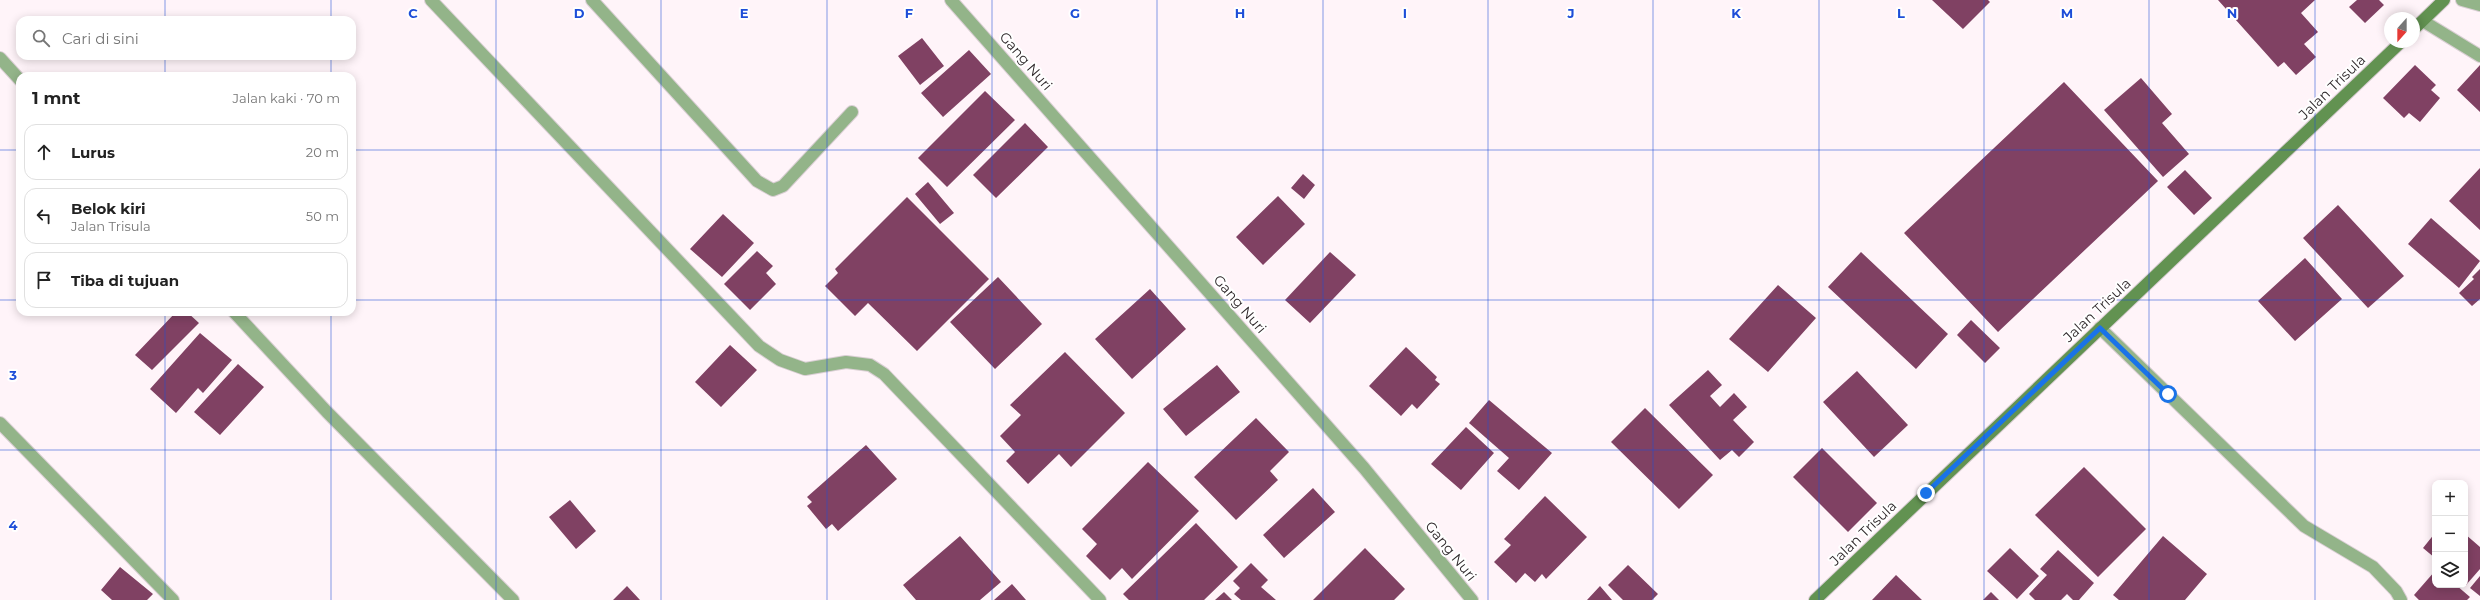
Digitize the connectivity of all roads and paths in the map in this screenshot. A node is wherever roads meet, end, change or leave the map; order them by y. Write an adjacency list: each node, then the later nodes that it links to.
1 (431, 0): 19 (street)
2 (592, 0): 13 (street)
3 (951, 0): 20 (street, Gang Nuri)
4 (2444, 0): 7 (street)
5 (2462, 0): 6 (street)
6 (2480, 5)
7 (2420, 23)
8 (2420, 26): 10 (street)
9 (2395, 48): 15 (street, Jalan Trisula)
10 (2480, 56)
11 (0, 58): 12 (street)
12 (16, 76)
13 (852, 112)
14 (238, 316): 18 (street)
15 (2100, 328): 21 (street, Jalan Trisula); 22 (street)
16 (0, 424): 17 (street)
17 (173, 600)
18 (513, 600)
19 (1100, 600)
20 (1472, 600)
21 (1815, 600)
22 (2401, 600)

